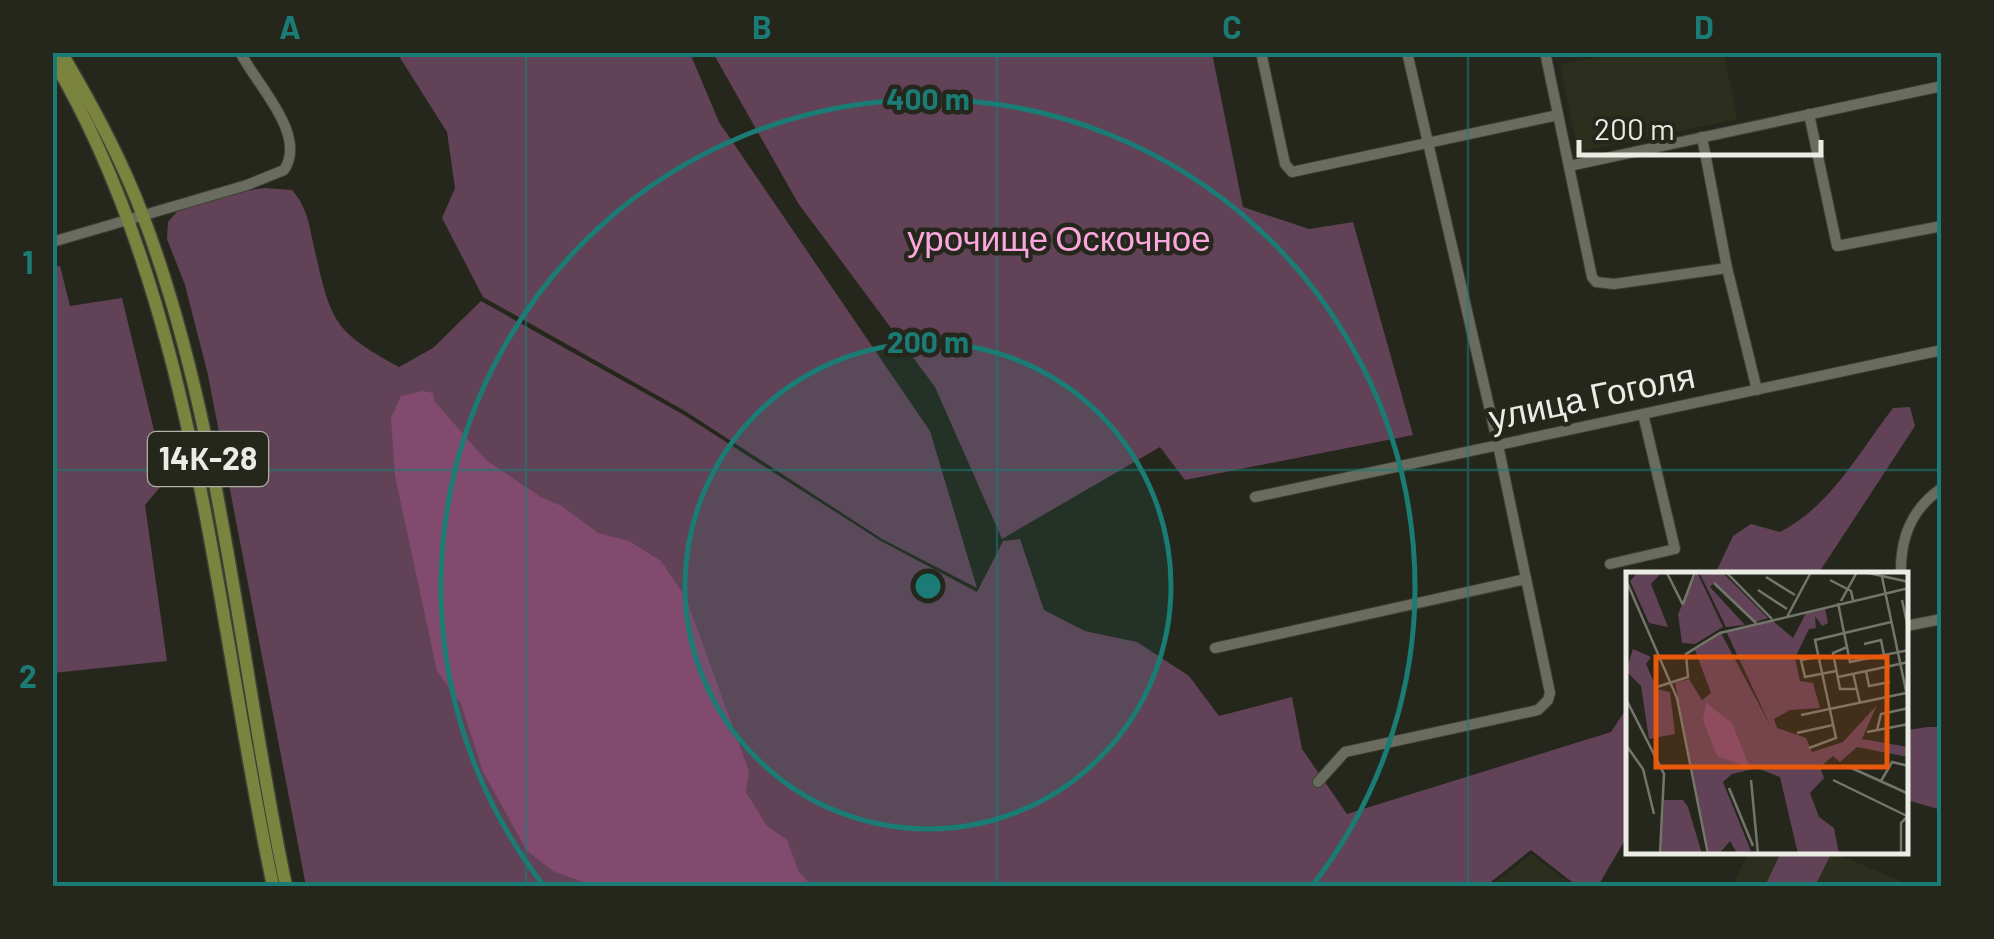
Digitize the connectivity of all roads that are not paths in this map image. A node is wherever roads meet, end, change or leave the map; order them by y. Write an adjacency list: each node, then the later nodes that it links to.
1 (61, 52): 13 (main road, 14К-28)
2 (240, 52): 13 (street)
3 (1262, 52): 11 (street)
4 (1408, 52): 11 (street)
5 (1544, 52): 9 (street)
6 (52, 58): 14 (main road, 14К-28)
7 (1942, 86): 8 (street)
8 (1809, 114): 10 (street); 15 (street)
9 (1558, 115): 11 (street); 12 (street)
10 (1702, 137): 12 (street); 17 (street)
11 (1427, 145): 21 (street)
12 (1569, 166): 17 (street)
13 (143, 214): 14 (street); 32 (main road, 14К-28)
14 (128, 220): 16 (street); 31 (main road, 14К-28)
15 (1942, 226)
16 (52, 242)
17 (1727, 268): 19 (street)
18 (1942, 350): 19 (street, улица Гоголя)
19 (1757, 390): 20 (street, улица Гоголя)
20 (1643, 414): 21 (street, улица Гоголя); 24 (street)
21 (1498, 445): 23 (street, улица Гоголя); 26 (street)
22 (1942, 488): 25 (street)
23 (1255, 497)
24 (1610, 564)
25 (1901, 572)
26 (1526, 579): 29 (street); 30 (street)
27 (1942, 619): 28 (street)
28 (1909, 622)
29 (1216, 648)
30 (1318, 782)
31 (273, 886)
32 (286, 886)

